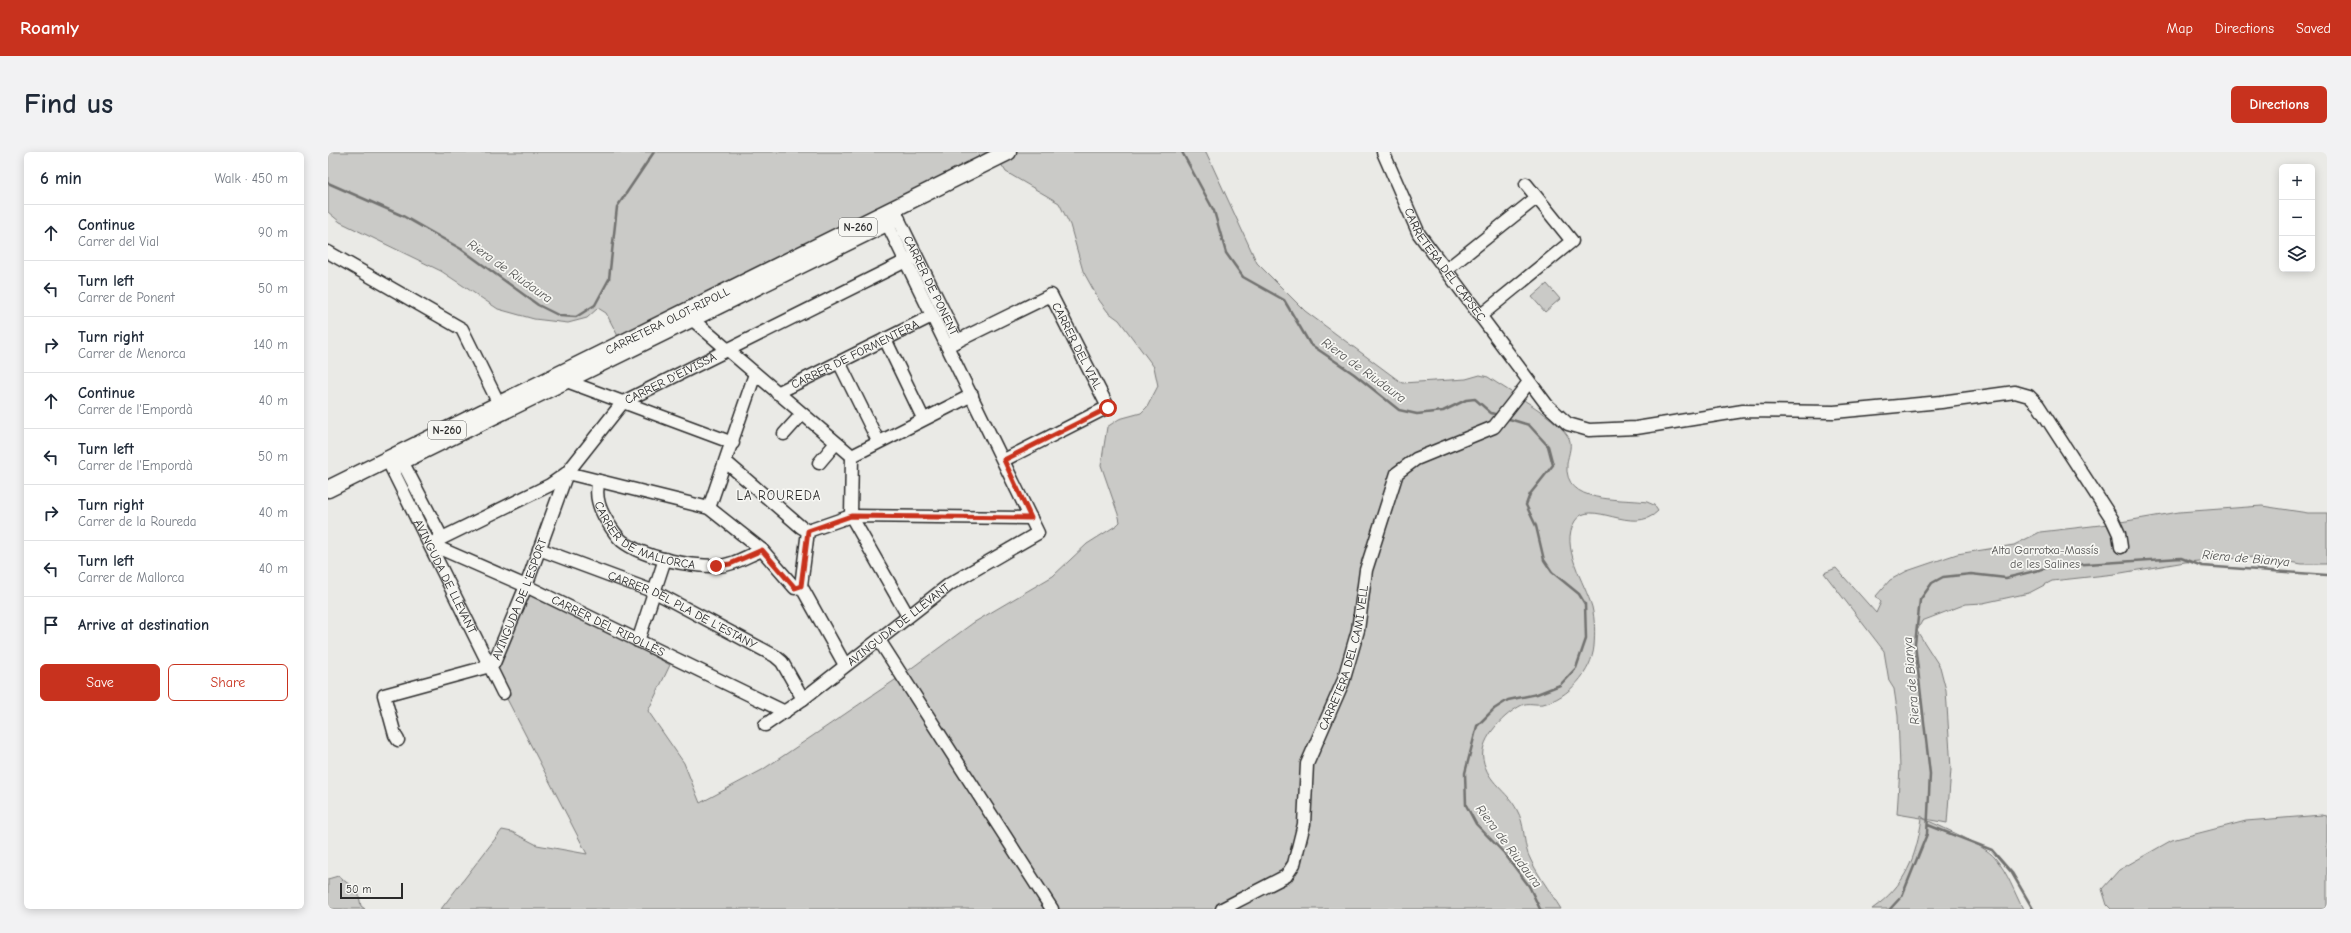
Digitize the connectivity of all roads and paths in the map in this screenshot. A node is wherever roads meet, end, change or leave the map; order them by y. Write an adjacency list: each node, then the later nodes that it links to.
1 (1008, 152): 5 (main road, CARRETERA OLOT-RIPOLL / N-260)
2 (1383, 152): 9 (street, CARRETERA DEL CAPSEC)
3 (1526, 184): 4 (street)
4 (1536, 198): 9 (street); 11 (street)
5 (898, 219): 6 (street); 8 (street, CARRER DE PONENT); 23 (main road, CARRETERA OLOT-RIPOLL / N-260)
6 (888, 225): 8 (street, CARRER DE PONENT); 12 (street)
7 (328, 252): 23 (street)
8 (911, 259): 10 (street, CARRER DE PONENT); 14 (street, CARRER DE PONENT); 15 (street, CARRER D'EIVISSA)
9 (1446, 270): 11 (street, CARRETERA DEL CAPSEC)
10 (932, 316): 13 (street, CARRER DE FORMENTERA); 14 (street, CARRER DE PONENT)
11 (1480, 316): 19 (street, CARRETERA DEL CAPSEC)
12 (694, 321): 15 (street); 18 (street)
13 (885, 339): 16 (street, CARRER DE FORMENTERA); 25 (street)
14 (953, 344): 21 (street, CARRER DE PONENT); 31 (street, CARRER DEL VIAL)
15 (726, 349): 17 (street); 22 (street, CARRER D'EIVISSA)
16 (839, 362): 20 (street, CARRER DE FORMENTERA); 27 (street)
17 (755, 374): 20 (street); 28 (street)
18 (569, 382): 22 (street); 34 (street)
19 (1529, 382): 45 (street, CARRETERA DEL CAPSEC); 63 (street, CARRETERA DEL CAMÍ VELL)
20 (777, 393): 24 (street)
21 (972, 395): 25 (street); 31 (street, CARRER DE PONENT)
22 (623, 402): 28 (street); 35 (street, CARRER D'EIVISSA)
23 (499, 404): 34 (main road, CARRETERA OLOT-RIPOLL / N-260)
24 (802, 414): 26 (street); 29 (street)
25 (923, 418): 27 (street)
26 (784, 434)
27 (878, 441): 30 (street)
28 (733, 443): 32 (street)
29 (836, 443): 30 (street); 33 (street)
30 (852, 456): 39 (street)
31 (1004, 460): 40 (street, CARRER DE PONENT)
32 (726, 462): 38 (street); 41 (street)
33 (819, 463)
34 (394, 464): 37 (main road, CARRETERA OLOT-RIPOLL / N-260); 43 (street, AVINGUDA DE LLEVANT); 44 (street, AVINGUDA DE LLEVANT)
35 (567, 473): 36 (street); 43 (street, CARRER D'EIVISSA); 46 (street, AVINGUDA DE L'ESPORT)
36 (598, 481): 38 (street); 48 (street, CARRER DE MALLORCA)
37 (328, 489)
38 (709, 508): 47 (street)
39 (851, 516): 40 (street); 41 (street); 52 (street)
40 (1031, 518): 42 (street, CARRER DE PONENT)
41 (808, 531): 50 (street)
42 (1038, 533): 52 (street, AVINGUDA DE LLEVANT)
43 (442, 538): 44 (street, CARRER D'EIVISSA)
44 (430, 544): 49 (street, CARRER DEL RIPOLLÈS); 56 (street, AVINGUDA DE LLEVANT)
45 (2121, 546)
46 (539, 549): 49 (street, AVINGUDA DE L'ESPORT); 51 (street, CARRER DEL PLA DE L'ESTANY)
47 (762, 550): 48 (street, CARRER DE MALLORCA); 50 (street)
48 (665, 559): 51 (street)
49 (526, 586): 54 (street, CARRER DEL RIPOLLÈS); 56 (street, AVINGUDA DE L'ESPORT)
50 (801, 586): 55 (street)
51 (655, 592): 54 (street); 58 (street, CARRER DEL PLA DE L'ESTANY)
52 (908, 616): 53 (street, AVINGUDA DE LLEVANT)
53 (879, 640): 55 (street, AVINGUDA DE LLEVANT); 62 (street)
54 (638, 641): 59 (street, CARRER DEL RIPOLLÈS)
55 (845, 665): 58 (street, AVINGUDA DE LLEVANT)
56 (490, 666): 57 (street, AVINGUDA DE LLEVANT); 61 (street, AVINGUDA DE L'ESPORT)
57 (503, 693)
58 (803, 699): 59 (street, AVINGUDA DE LLEVANT)
59 (785, 712): 60 (street, AVINGUDA DE LLEVANT)
60 (765, 725)
61 (398, 740)
62 (1052, 909)
63 (1222, 909)

